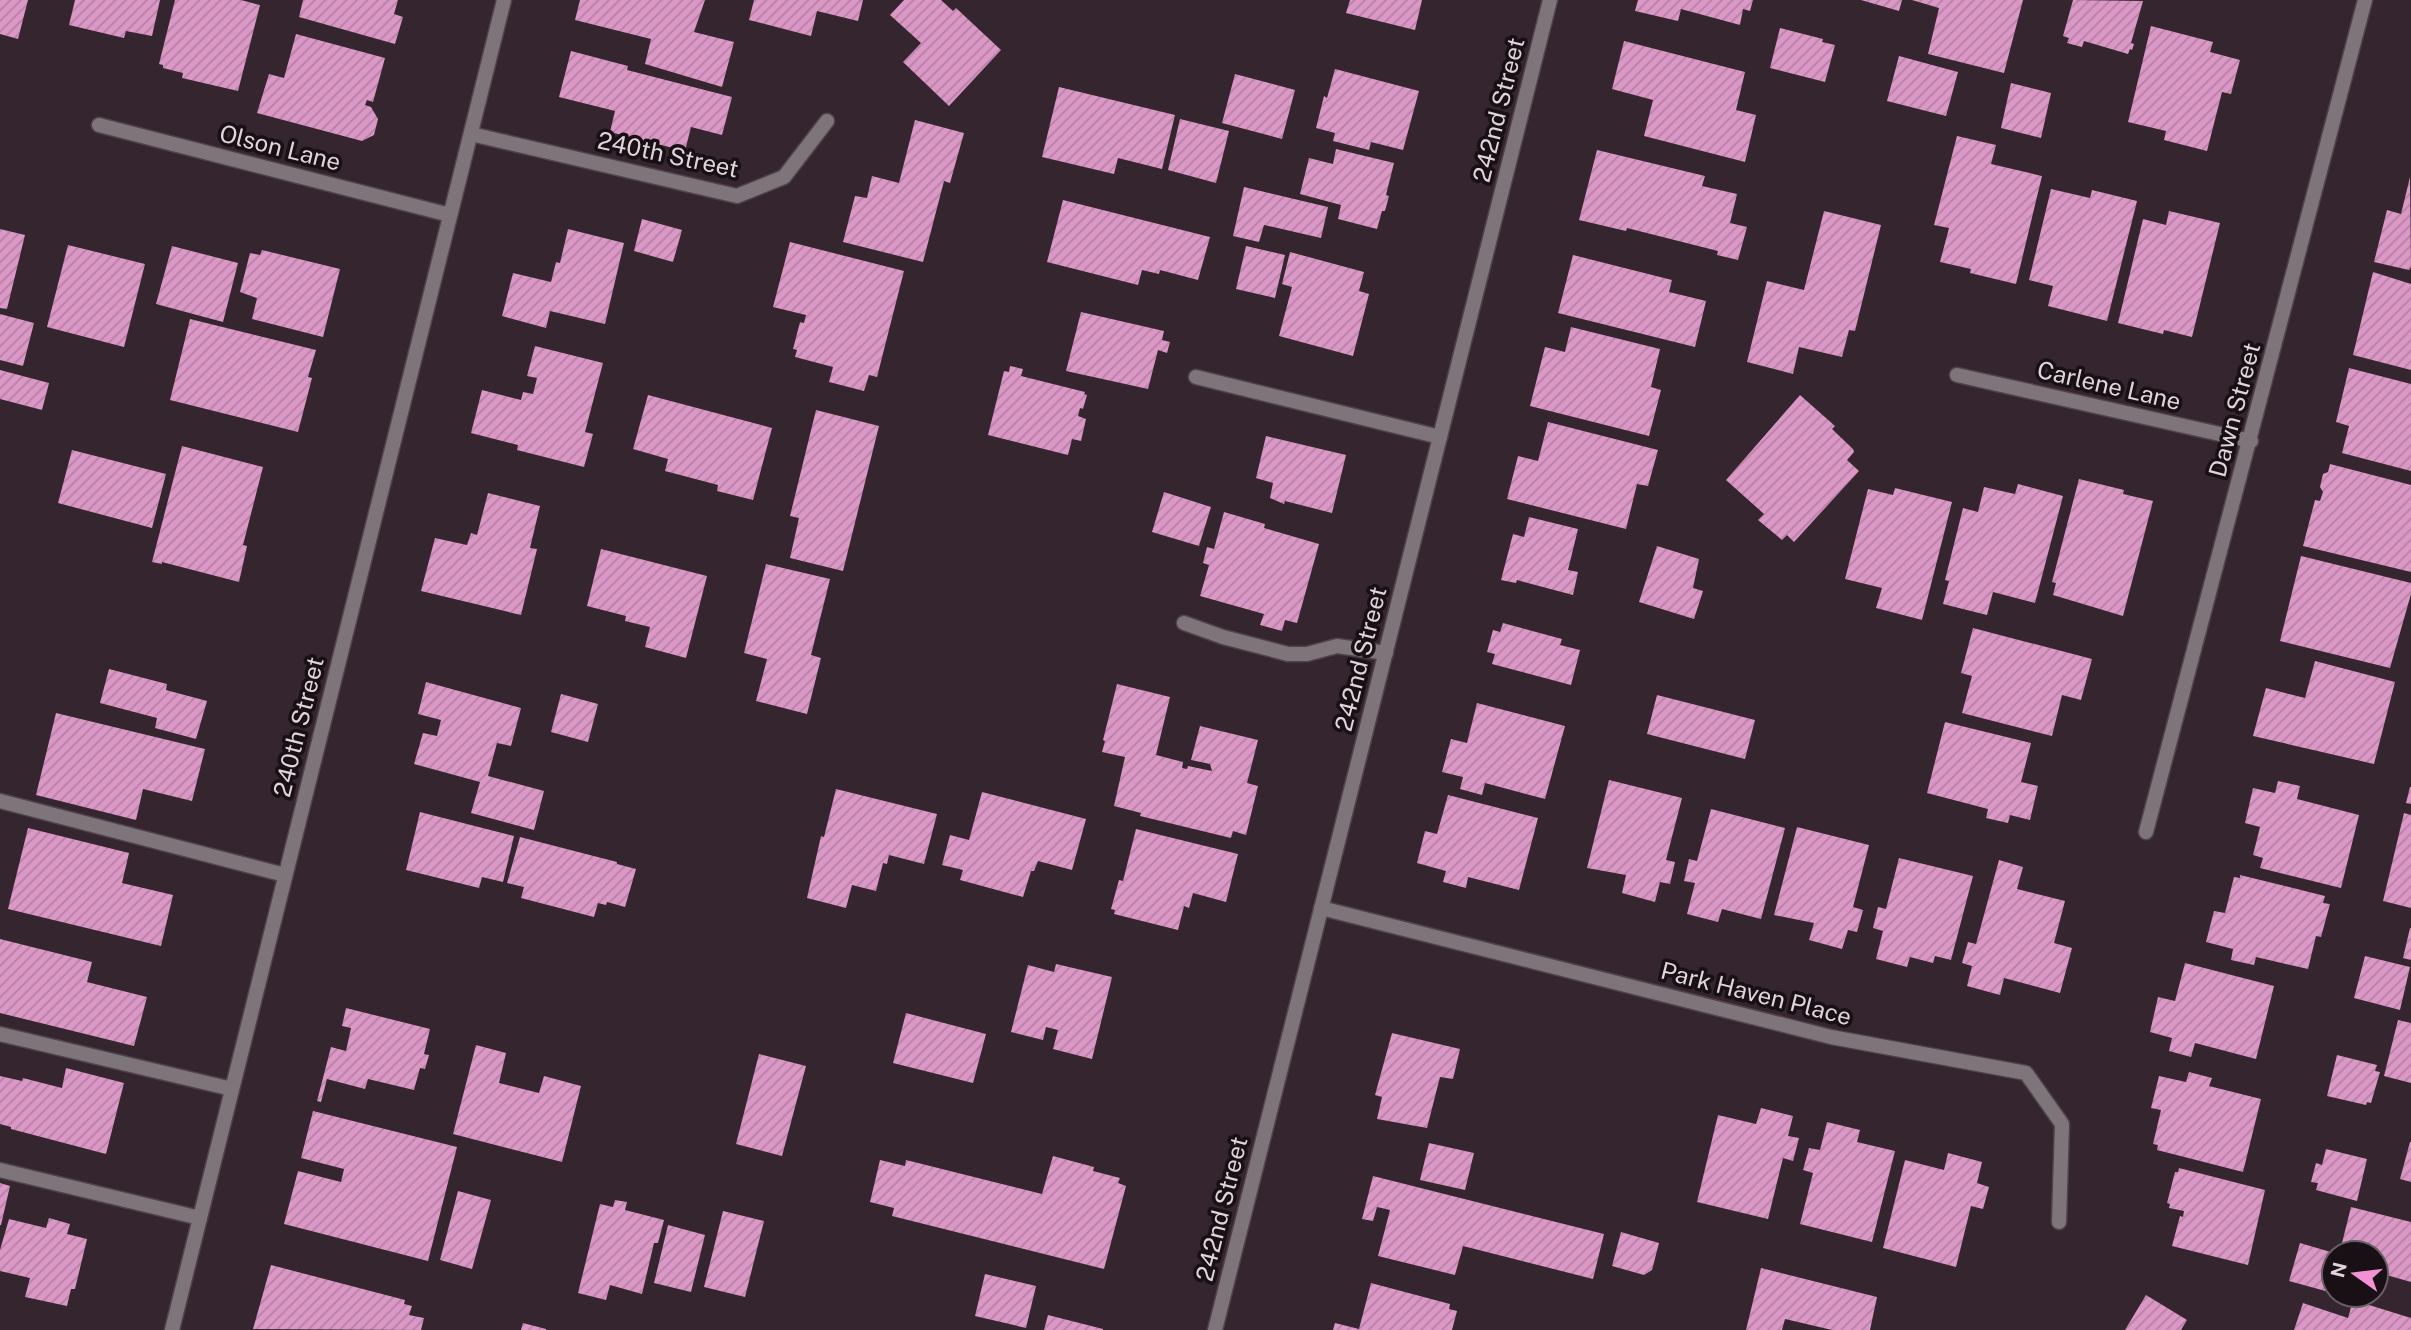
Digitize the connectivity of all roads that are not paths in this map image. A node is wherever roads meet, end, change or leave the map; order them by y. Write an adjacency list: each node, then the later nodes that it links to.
1 (504, 0): 6 (street, 240th Street)
2 (1550, 0): 10 (street, 242nd Street)
3 (2365, 0): 11 (street, Dawn Street)
4 (827, 121): 6 (street, 240th Street)
5 (99, 125): 7 (street, Olson Lane)
6 (471, 134): 7 (street, 240th Street)
7 (450, 215): 16 (street, 240th Street)
8 (1957, 375): 11 (street, Carlene Lane)
9 (1196, 377): 10 (street)
10 (1440, 437): 13 (street, 242nd Street)
11 (2250, 441): 15 (street, Dawn Street)
12 (1184, 623): 13 (street)
13 (1385, 653): 17 (street, 242nd Street)
14 (0, 802): 16 (street)
15 (2146, 832)
16 (285, 875): 19 (street, 240th Street)
17 (1321, 908): 22 (street, Park Haven Place); 24 (street, 242nd Street)
18 (0, 1034): 19 (street)
19 (232, 1089): 21 (street, 240th Street)
20 (0, 1171): 21 (street)
21 (200, 1218): 23 (street, 240th Street)
22 (2059, 1222)
23 (172, 1330)
24 (1215, 1330)

